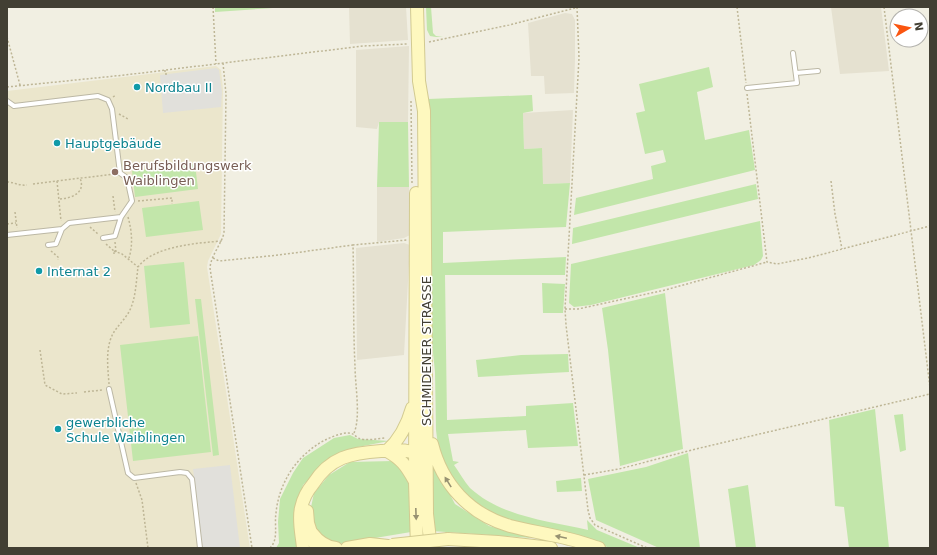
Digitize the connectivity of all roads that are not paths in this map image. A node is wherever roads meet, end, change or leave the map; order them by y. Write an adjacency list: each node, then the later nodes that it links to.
1 (417, 7): 11 (main road, SCHMIDENER STRASSE)
2 (793, 53): 4 (lane)
3 (818, 71): 4 (lane)
4 (796, 73): 5 (lane)
5 (747, 88)
6 (7, 101): 7 (lane)
7 (119, 217): 8 (lane); 10 (lane)
8 (62, 229): 9 (lane); 12 (lane)
9 (7, 235)
10 (104, 240)
11 (421, 240): 14 (main road, SCHMIDENER STRASSE); 15 (main road, SCHMIDENER STRASSE)
12 (48, 247)
13 (109, 389): 24 (lane)
14 (416, 398): 16 (main road, SCHMIDENER STRASSE); 17 (main road, SCHMIDENER STRASSE)
15 (426, 425): 18 (main road, SCHMIDENER STRASSE); 32 (main road, one-way to 15)
16 (387, 451): 17 (main road); 19 (main road); 20 (main road)
17 (416, 453): 18 (main road); 19 (main road, SCHMIDENER STRASSE)
18 (427, 462): 30 (main road, SCHMIDENER STRASSE)
19 (415, 482): 29 (main road, SCHMIDENER STRASSE, one-way to 29)
20 (310, 488): 21 (main road); 25 (main road)
21 (310, 530): 26 (main road); 27 (main road)
22 (387, 546): 23 (main road, bridge); 28 (main road)
23 (527, 546): 31 (main road)
24 (200, 548)
25 (303, 548)
26 (316, 548)
27 (336, 548)
28 (347, 548)
29 (417, 548)
30 (431, 548)
31 (551, 548)
32 (599, 548)

